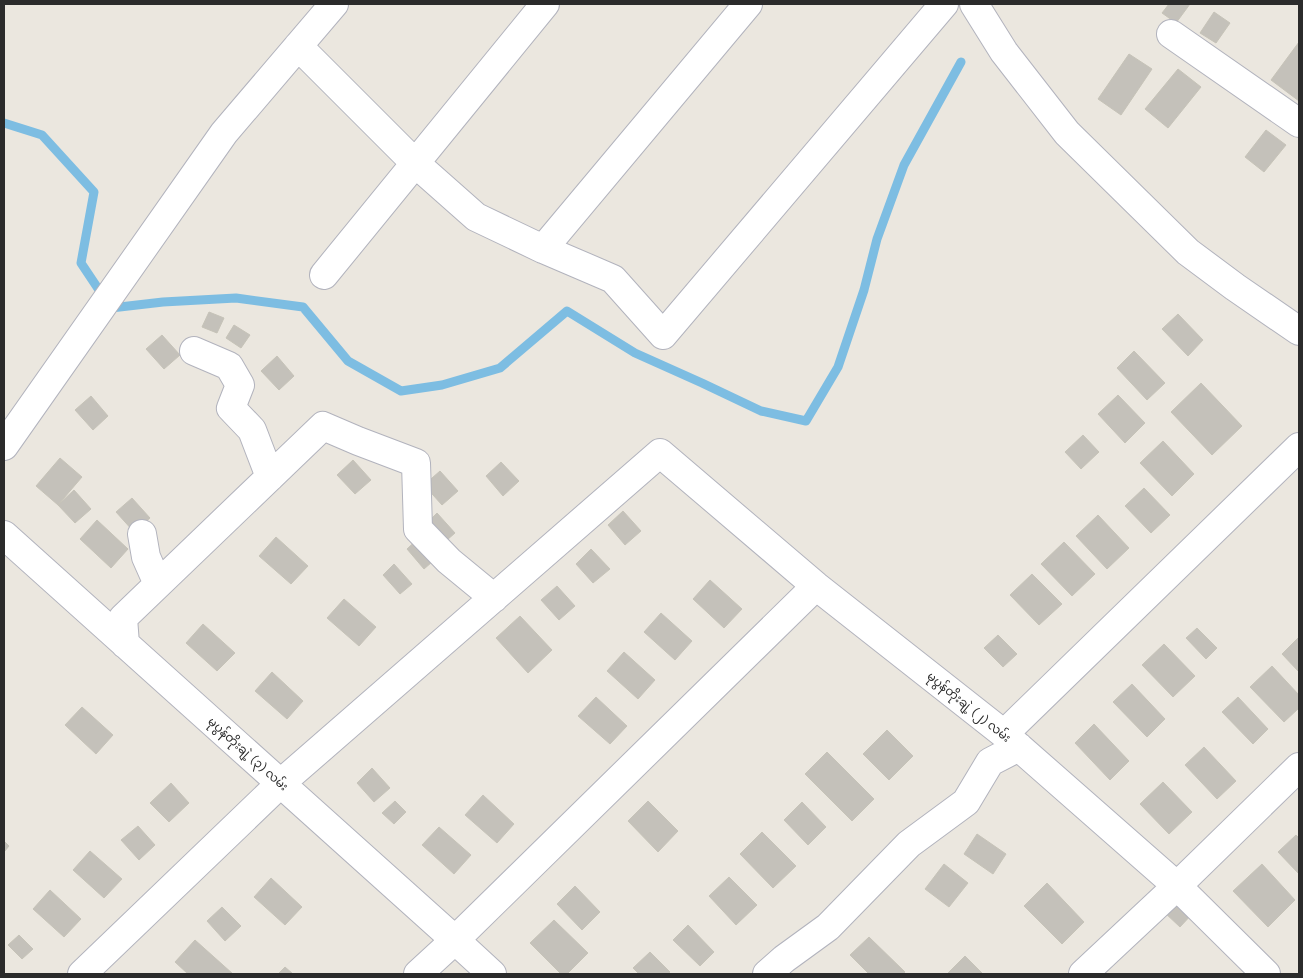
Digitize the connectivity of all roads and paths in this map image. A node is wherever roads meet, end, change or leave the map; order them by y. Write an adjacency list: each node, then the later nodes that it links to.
1 (334, 4): 7 (street)
2 (545, 4): 9 (street)
3 (748, 4): 10 (street)
4 (944, 4): 10 (street)
5 (974, 4): 12 (street)
6 (1171, 34): 8 (street)
7 (298, 46): 9 (street); 14 (street)
8 (1299, 123)
9 (415, 163): 10 (street); 11 (street)
10 (543, 249)
11 (324, 275)
12 (1299, 332)
13 (194, 351): 16 (street)
14 (4, 446)
15 (1299, 447): 23 (street)
16 (270, 477): 19 (street); 21 (street)
17 (142, 534): 19 (street)
18 (4, 535): 22 (street, မုပွန်တိုးချဲ့ (၃) လမ်း)
19 (158, 584): 22 (street)
20 (816, 586): 21 (street, မုပွန်တိုးချဲ့ (၂) လမ်း); 23 (street, မုပွန်တိုးချဲ့ (၂) လမ်း); 27 (street)
21 (494, 598): 25 (street)
22 (125, 644): 25 (street, မုပွန်တိုးချဲ့ (၃) လမ်း)
23 (1011, 741): 26 (street, မုပွန်တိုးချဲ့ (၂) လမ်း); 31 (street)
24 (1299, 767): 26 (street)
25 (281, 784): 27 (street, မုပွန်တိုးချဲ့ (၃) လမ်း); 28 (street)
26 (1177, 886): 32 (street); 33 (street, မုပွန်တိုးချဲ့ (၂) လမ်း)
27 (455, 940): 29 (street); 30 (street, မုပွန်တိုးချဲ့ (၃) လမ်း)
28 (82, 974)
29 (418, 974)
30 (492, 974)
31 (767, 974)
32 (1083, 974)
33 (1266, 974)

